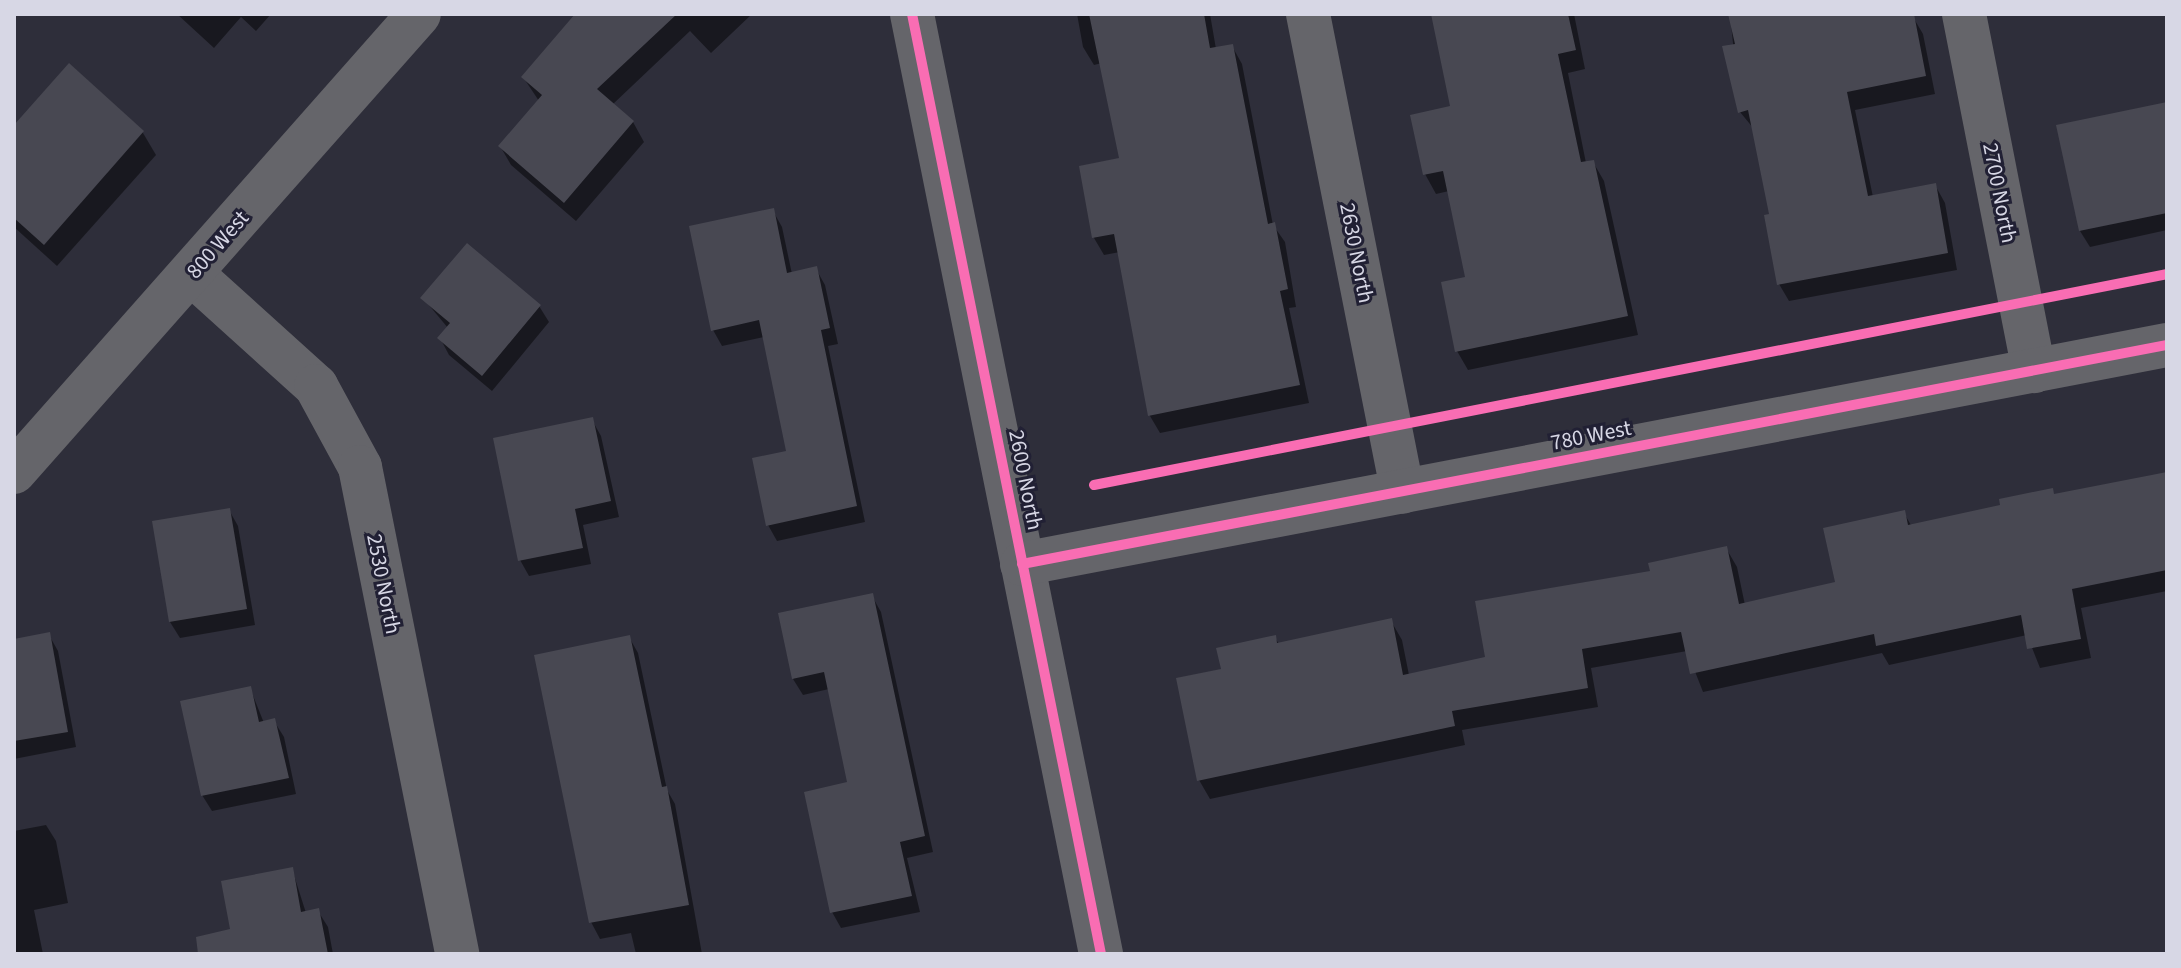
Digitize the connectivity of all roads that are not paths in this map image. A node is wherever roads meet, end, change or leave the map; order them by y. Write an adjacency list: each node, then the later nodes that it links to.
1 (419, 14): 5 (street, 800 West)
2 (912, 14): 10 (street, 2600 North)
3 (1308, 14): 9 (street, 2630 North)
4 (1964, 14): 7 (street, 2700 North)
5 (193, 275): 8 (street, 800 West); 11 (street, 2530 North)
6 (2167, 345): 7 (street, 780 West)
7 (2034, 371): 9 (street, 780 West)
8 (14, 472)
9 (1403, 492): 10 (street, 780 West)
10 (1022, 564): 12 (street, 2600 North)
11 (457, 954)
12 (1101, 954)

